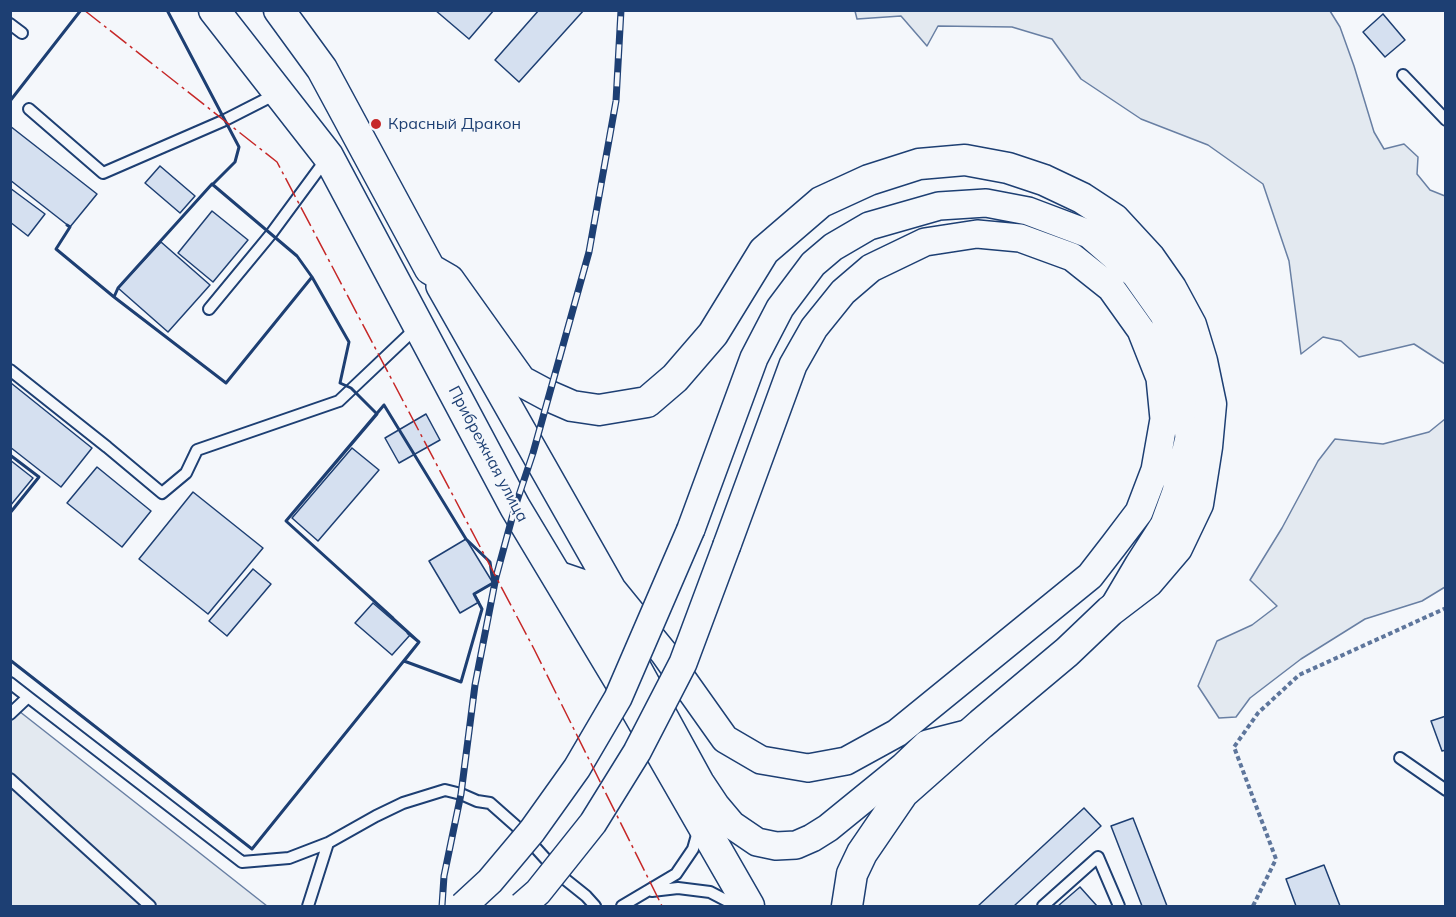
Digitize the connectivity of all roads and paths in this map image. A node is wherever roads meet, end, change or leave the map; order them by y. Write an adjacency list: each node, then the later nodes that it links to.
1 (214, 10): 6 (main road, Прибрежная улица)
2 (279, 10): 10 (main road)
3 (10, 24): 4 (lane)
4 (22, 33)
5 (1403, 75): 8 (lane)
6 (279, 93): 7 (lane); 9 (main road, Прибрежная улица)
7 (29, 109)
8 (1446, 120)
9 (328, 156): 11 (lane); 12 (main road, Прибрежная улица)
10 (430, 269): 16 (main road); 30 (street, bridge)
11 (208, 309)
12 (419, 326): 13 (lane); 14 (main road, Прибрежная улица)
13 (10, 370)
14 (555, 574): 20 (street); 24 (main road, Прибрежная улица)
15 (1446, 608): 38 (path)
16 (1110, 611): 20 (main road); 29 (street, bridge)
17 (10, 683): 18 (lane)
18 (28, 697): 19 (lane); 25 (lane)
19 (10, 714)
20 (970, 733): 35 (main road)
21 (1400, 758): 23 (lane)
22 (10, 779): 27 (lane)
23 (1446, 790)
24 (701, 822): 26 (lane); 34 (main road, Прибрежная улица)
25 (328, 843): 28 (lane); 31 (lane)
26 (648, 891): 32 (lane); 33 (lane)
27 (150, 906)
28 (308, 906)
29 (463, 906)
30 (522, 906)
31 (595, 906)
32 (622, 906)
33 (738, 906)
34 (749, 906)
35 (847, 906)
36 (1043, 906): 37 (lane)
37 (1119, 906)
38 (1253, 906)

